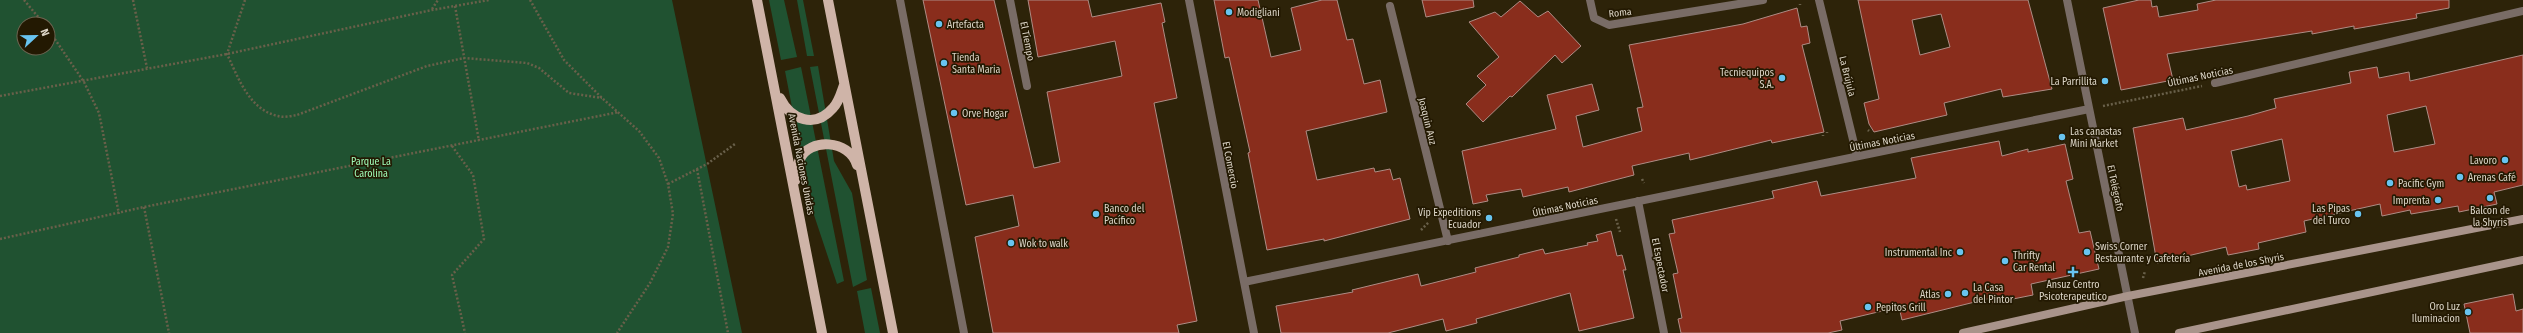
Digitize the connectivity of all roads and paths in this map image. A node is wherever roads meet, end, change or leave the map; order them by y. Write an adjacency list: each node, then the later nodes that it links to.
1 (24, 0): 20 (path)
2 (133, 0): 25 (path)
3 (245, 0): 22 (path)
4 (438, 0): 18 (path)
5 (489, 0): 16 (path)
6 (530, 0): 31 (path)
7 (757, 0): 24 (main road, Avenida Naciones Unidas)
8 (828, 0): 28 (main road)
9 (900, 0): 65 (street)
10 (1010, 0): 29 (street, El Tiempo)
11 (1189, 0): 57 (street, El Comercio)
12 (1590, 0): 13 (street, Roma)
13 (1763, 0)
14 (1818, 0): 37 (street, La Brújula)
15 (2067, 0): 32 (street, El Telégrafo)
16 (455, 6): 18 (path); 23 (path)
17 (1390, 6): 53 (street, Joaquin Auz)
18 (432, 10): 22 (path)
19 (2523, 11): 27 (street, Últimas Noticias)
20 (37, 16)
21 (56, 41): 26 (path)
22 (227, 54): 23 (path); 25 (path)
23 (464, 58): 31 (path); 34 (path)
24 (769, 61): 28 (main road); 43 (main road, Avenida Naciones Unidas)
25 (147, 68): 26 (path)
26 (84, 82): 30 (path); 46 (path)
27 (2215, 83): 32 (path, Últimas Noticias)
28 (844, 84): 42 (main road)
29 (1026, 86)
30 (0, 96)
31 (602, 98): 33 (path)
32 (2089, 109): 37 (street, Últimas Noticias); 58 (street, El Telégrafo)
33 (620, 112): 34 (path); 41 (path)
34 (479, 141): 36 (path)
35 (735, 144): 38 (path)
36 (452, 146): 45 (path); 60 (path)
37 (1857, 156): 44 (street, Últimas Noticias)
38 (697, 169): 41 (path); 62 (path)
39 (1642, 179): 40 (path)
40 (1644, 183)
41 (668, 184): 61 (path)
42 (864, 187): 43 (main road); 64 (main road)
43 (796, 191): 63 (main road, Avenida Naciones Unidas)
44 (1638, 201): 53 (street, Últimas Noticias); 67 (street, El Espectador)
45 (144, 207): 46 (path); 59 (path)
46 (120, 214): 52 (path)
47 (1615, 217): 51 (path)
48 (2523, 219): 58 (main road, Avenida de los Shyris)
49 (1431, 220): 50 (path)
50 (1421, 231)
51 (1620, 232)
52 (0, 239)
53 (1448, 241): 57 (street, Últimas Noticias)
54 (2523, 260): 70 (main road)
55 (2145, 271): 56 (path)
56 (2143, 278)
57 (1244, 282): 66 (street, El Comercio)
58 (2128, 296): 68 (main road, Avenida de los Shyris); 69 (street, El Telégrafo)
59 (169, 333)
60 (465, 333)
61 (617, 333)
62 (728, 333)
63 (822, 333)
64 (893, 333)
65 (964, 333)
66 (1254, 333)
67 (1664, 333)
68 (1963, 333)
69 (2135, 333)
70 (2179, 333)

